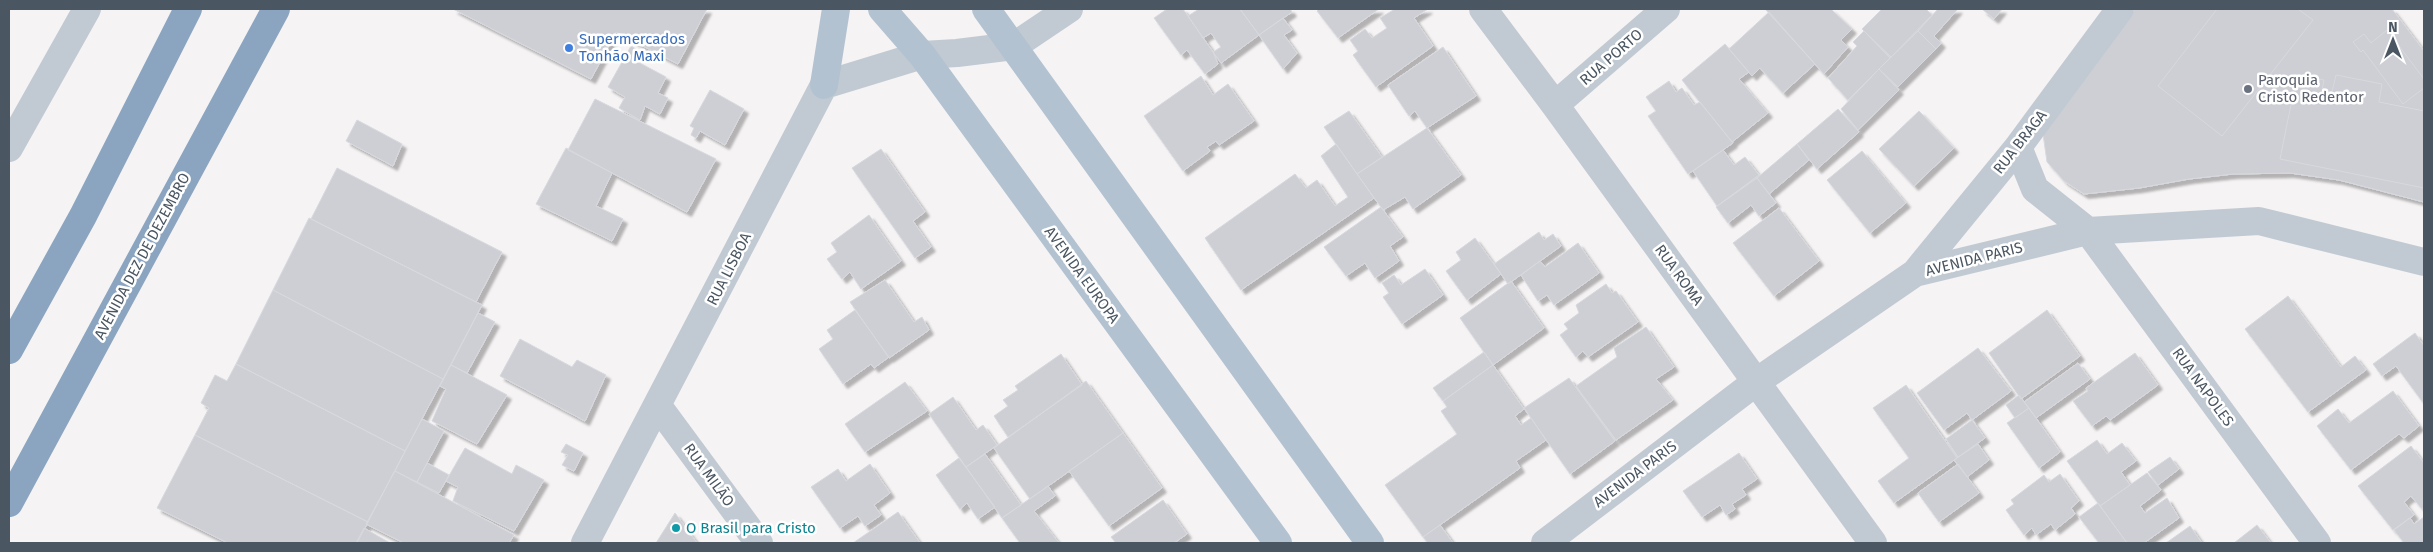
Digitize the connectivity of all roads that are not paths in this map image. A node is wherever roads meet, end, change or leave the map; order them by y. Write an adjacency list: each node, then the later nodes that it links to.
1 (87, 9): 16 (street)
2 (188, 9): 20 (highway)
3 (276, 9): 23 (highway, AVENIDA DEZ DE DEZEMBRO)
4 (836, 9): 13 (main road)
5 (882, 9): 12 (main road, AVENIDA EUROPA)
6 (986, 9): 11 (main road)
7 (1069, 9): 11 (street)
8 (1483, 9): 14 (street, RUA ROMA)
9 (1666, 9): 14 (street, RUA PORTO)
10 (2120, 9): 15 (street, RUA BRAGA)
11 (1014, 46): 12 (street); 27 (main road)
12 (922, 55): 13 (street); 26 (main road, AVENIDA EUROPA)
13 (824, 85): 22 (street, RUA LISBOA)
14 (1556, 106): 21 (street, RUA ROMA)
15 (2018, 147): 17 (street, RUA NAPOLES); 19 (street, RUA BRAGA)
16 (9, 148)
17 (2088, 231): 18 (street, AVENIDA PARIS); 19 (street, AVENIDA PARIS); 30 (street, RUA NAPOLES)
18 (2424, 262)
19 (1915, 273): 21 (street, AVENIDA PARIS)
20 (9, 350)
21 (1756, 382): 28 (street, AVENIDA PARIS); 29 (street, RUA ROMA)
22 (658, 406): 24 (street, RUA LISBOA); 25 (street, RUA MILÃO)
23 (9, 503)
24 (585, 543)
25 (759, 543)
26 (1278, 543)
27 (1370, 543)
28 (1545, 543)
29 (1873, 543)
30 (2317, 543)

